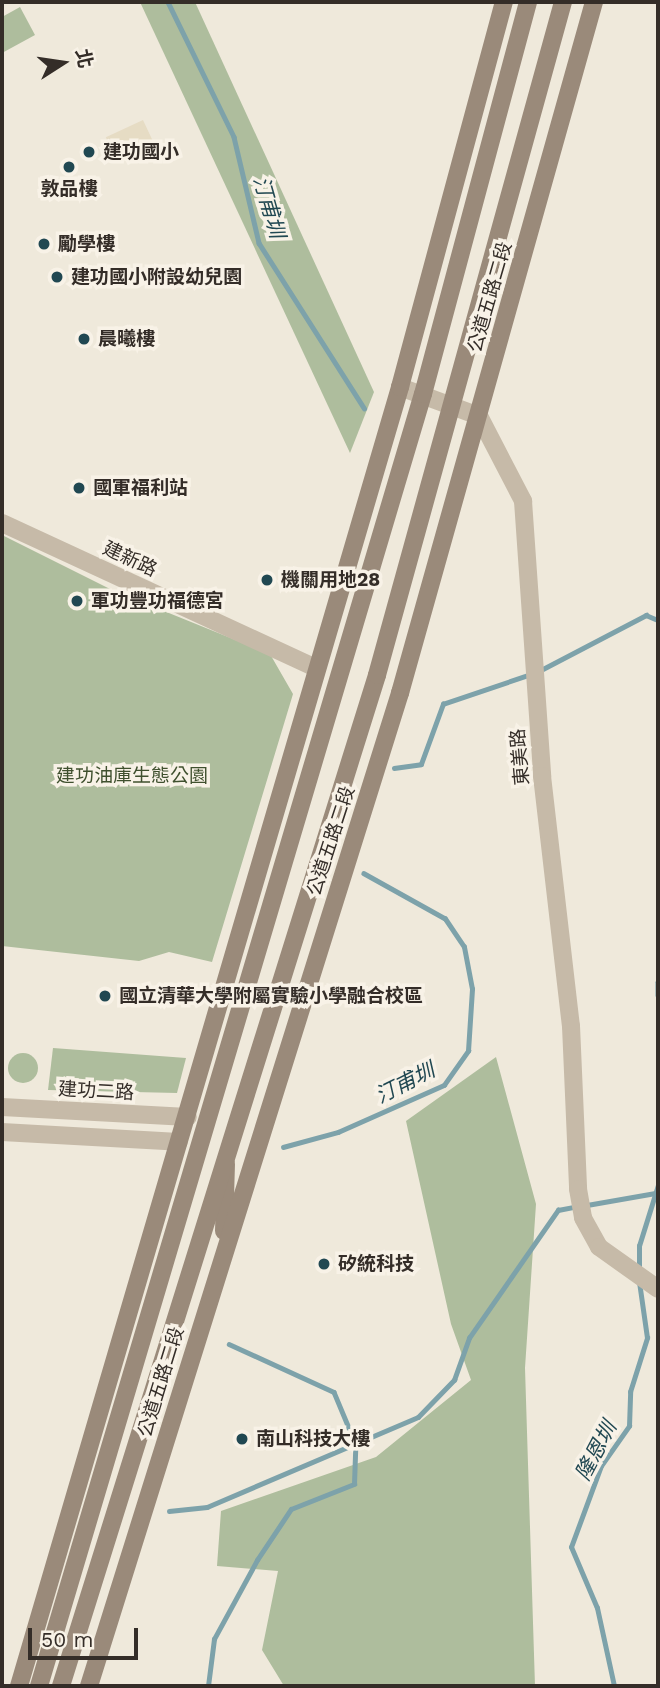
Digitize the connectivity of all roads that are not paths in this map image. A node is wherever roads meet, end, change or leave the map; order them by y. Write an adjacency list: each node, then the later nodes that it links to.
1 (504, 2): 5 (street)
2 (528, 2): 6 (street, 公道五路二段)
3 (563, 2): 7 (street, 公道五路二段)
4 (594, 2): 8 (street, 公道五路二段)
5 (400, 387): 6 (street); 10 (street)
6 (423, 394): 7 (street); 19 (street, 公道五路二段)
7 (448, 404): 8 (street); 14 (street, 公道五路二段)
8 (479, 416): 16 (street, 公道五路二段); 17 (street, 東美路)
9 (2, 523): 10 (street, 建新路)
10 (316, 668): 12 (street)
11 (2, 1107): 12 (street, 建功二路)
12 (188, 1117): 15 (street)
13 (2, 1132): 15 (street)
14 (226, 1140): 16 (street); 20 (street, 公道五路二段)
15 (178, 1142): 18 (street)
16 (223, 1252): 21 (street, 公道五路二段)
17 (657, 1288)
18 (19, 1686)
19 (39, 1686)
20 (61, 1686)
21 (89, 1686)

